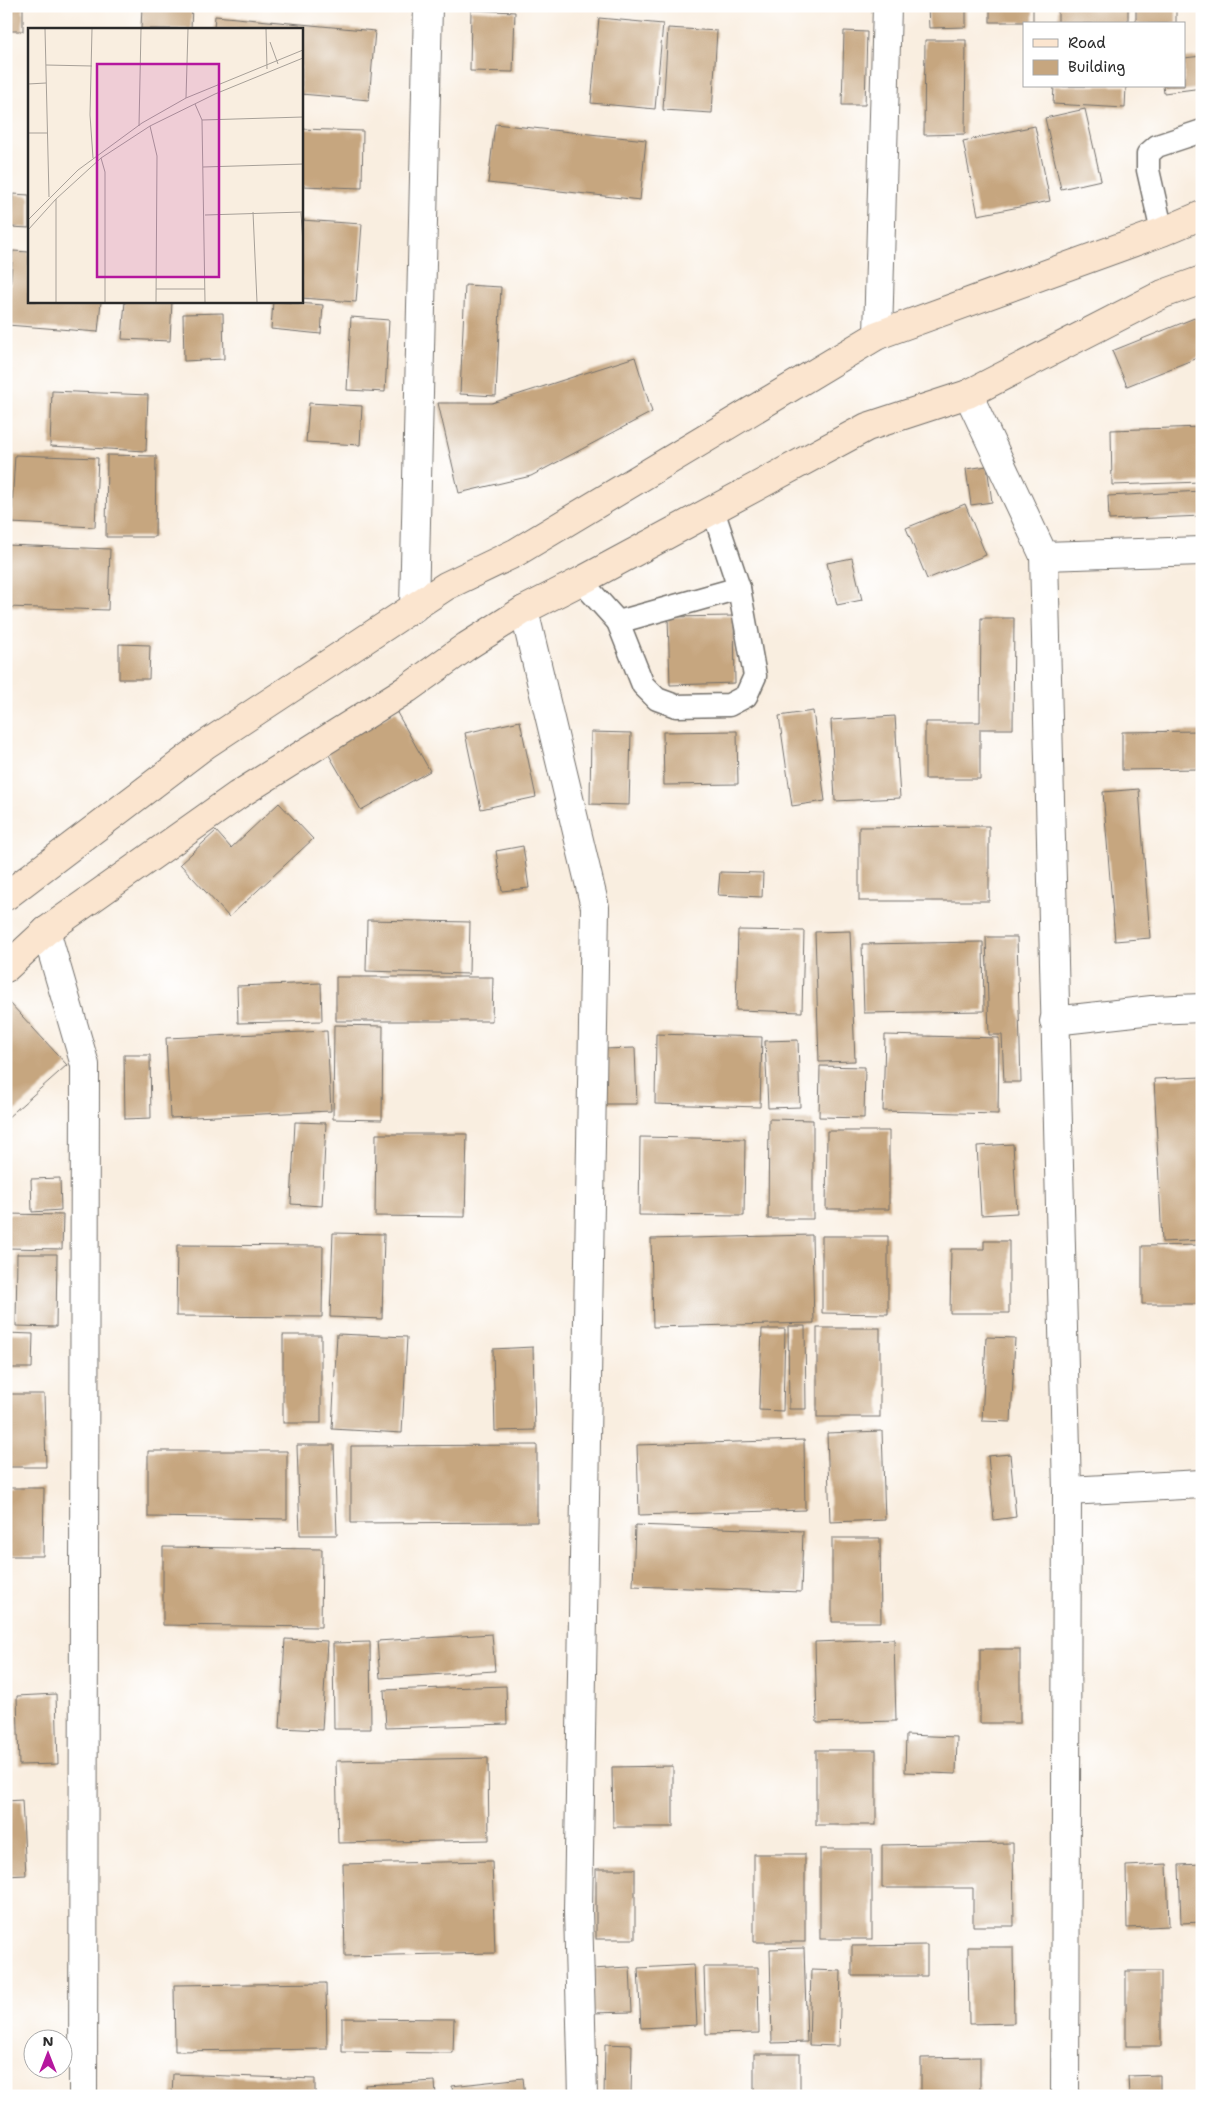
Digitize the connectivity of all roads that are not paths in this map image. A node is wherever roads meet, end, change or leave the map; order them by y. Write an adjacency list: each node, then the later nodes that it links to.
1 (428, 6): 14 (street)
2 (887, 6): 7 (street)
3 (1202, 131): 5 (lane)
4 (1202, 215): 5 (main road)
5 (1162, 232): 7 (main road)
6 (1202, 280): 8 (main road)
7 (878, 335): 14 (main road)
8 (968, 394): 9 (main road); 11 (street)
9 (714, 510): 12 (main road); 13 (lane)
10 (1202, 551): 11 (street)
11 (1044, 556): 21 (street)
12 (581, 581): 15 (main road); 16 (lane)
13 (739, 588): 16 (lane); 16 (lane)
14 (414, 608): 17 (main road)
15 (524, 610): 18 (main road); 25 (street)
16 (618, 622)
17 (6, 896)
18 (46, 931): 19 (main road); 24 (street)
19 (6, 968)
20 (1202, 1008): 21 (street)
21 (1054, 1021): 23 (street)
22 (1202, 1484): 23 (street)
23 (1067, 1492): 26 (street)
24 (83, 2096)
25 (583, 2096)
26 (1065, 2096)

